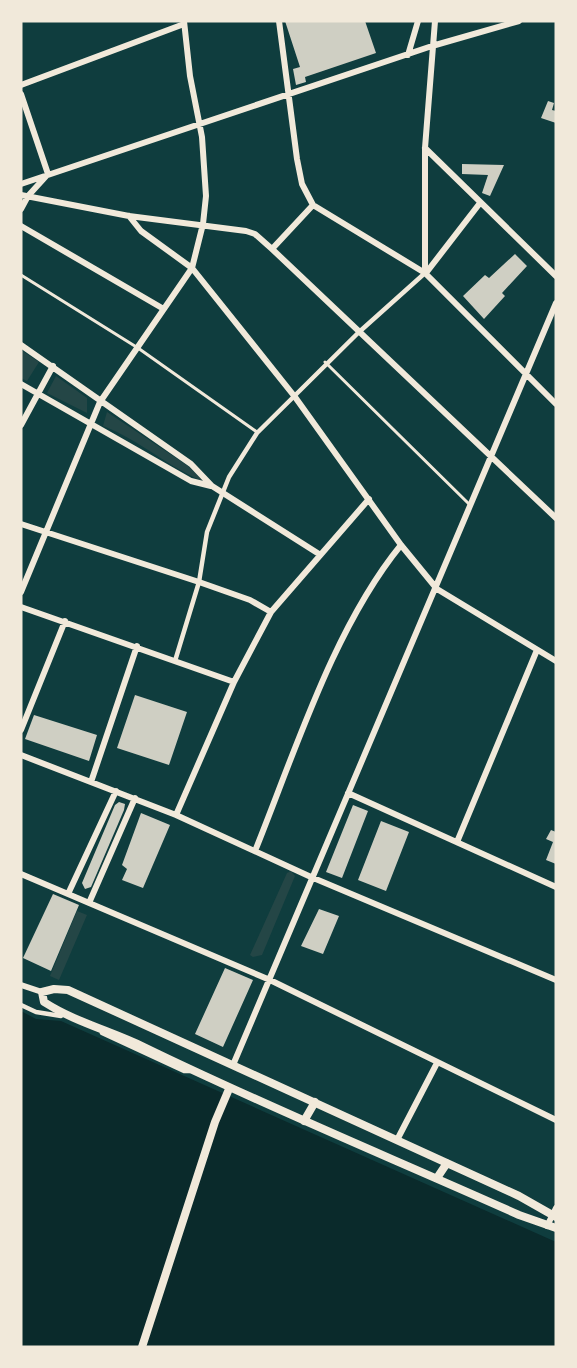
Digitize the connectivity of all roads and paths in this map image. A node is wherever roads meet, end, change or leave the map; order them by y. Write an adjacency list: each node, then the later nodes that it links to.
1 (279, 21): 10 (street)
2 (418, 21): 7 (street)
3 (435, 21): 6 (street)
4 (519, 21): 6 (street)
5 (184, 23): 8 (street); 11 (street)
6 (432, 46): 7 (street); 12 (street)
7 (408, 55): 10 (street)
8 (21, 86)
9 (21, 94): 13 (street)
10 (290, 96): 11 (street); 17 (street)
11 (201, 125): 13 (street); 20 (street)
12 (425, 148): 16 (street); 24 (street)
13 (48, 174): 14 (street); 15 (street)
14 (21, 184)
15 (25, 195): 18 (street); 19 (street)
16 (480, 203): 24 (street); 26 (street)
17 (314, 205): 22 (street); 24 (street)
18 (21, 209)
19 (129, 216): 20 (street); 23 (street)
20 (203, 224): 22 (street); 23 (street)
21 (21, 226): 28 (street)
22 (272, 249): 29 (street)
23 (192, 268): 28 (street); 37 (street)
24 (425, 273): 29 (street); 34 (street)
25 (21, 275): 31 (lane)
26 (556, 276)
27 (556, 303): 34 (street)
28 (162, 308): 31 (street)
29 (358, 333): 32 (street); 43 (street)
30 (21, 345): 33 (street)
31 (138, 348): 38 (street); 42 (lane)
32 (325, 363): 37 (street); 47 (lane)
33 (53, 366): 36 (street); 38 (street)
34 (527, 375): 39 (street); 43 (street)
35 (21, 384): 36 (street)
36 (36, 393): 40 (street); 41 (street)
37 (295, 397): 42 (street); 46 (street)
38 (100, 402): 40 (street); 44 (street)
39 (556, 404)
40 (92, 423): 44 (street); 50 (street)
41 (21, 425)
42 (257, 433): 45 (street)
43 (491, 458): 47 (street); 48 (street)
44 (212, 486): 45 (street)
45 (222, 492): 52 (street); 53 (street)
46 (369, 499): 51 (street); 52 (street)
47 (470, 505): 54 (street)
48 (556, 518)
49 (21, 524): 50 (street)
50 (45, 532): 53 (street); 55 (street)
51 (401, 545): 54 (street); 72 (street)
52 (319, 554): 57 (street)
53 (199, 582): 57 (street); 61 (street)
54 (437, 589): 60 (street); 68 (street)
55 (21, 592)
56 (21, 607): 58 (street)
57 (271, 612): 63 (street)
58 (65, 621): 59 (street); 64 (street)
59 (137, 646): 61 (street); 66 (street)
60 (537, 650): 62 (street); 71 (street)
61 (175, 661): 63 (street)
62 (556, 661)
63 (234, 682): 70 (street)
64 (21, 730)
65 (21, 755): 66 (street)
66 (91, 782): 67 (street)
67 (116, 791): 69 (street); 76 (street)
68 (348, 793): 71 (street); 74 (street)
69 (135, 798): 70 (street); 77 (street)
70 (176, 815): 72 (street)
71 (457, 842): 75 (street)
72 (255, 851): 74 (street)
73 (21, 874): 76 (street)
74 (312, 877): 78 (street); 79 (street)
75 (556, 887)
76 (68, 894): 77 (street)
77 (89, 903): 78 (street)
78 (270, 980): 83 (street); 84 (street)
79 (556, 980)
80 (21, 985): 81 (street)
81 (42, 992): 84 (street); 85 (street)
82 (21, 1005): 85 (street)
83 (437, 1063): 89 (street); 90 (street)
84 (233, 1065): 87 (street)
85 (193, 1071): 86 (street)
86 (227, 1092): 88 (street); 96 (street)
87 (315, 1102): 88 (street); 90 (street)
88 (304, 1120): 92 (street)
89 (556, 1120)
90 (397, 1140): 91 (street)
91 (447, 1163): 92 (street); 93 (street)
92 (437, 1178): 94 (street)
93 (555, 1213): 94 (street)
94 (547, 1226): 95 (street)
95 (556, 1228)
96 (142, 1347)

